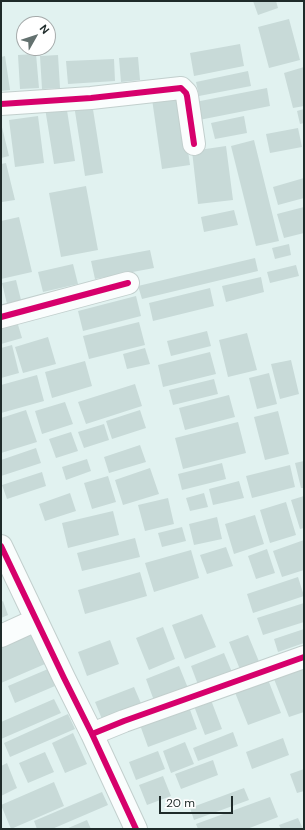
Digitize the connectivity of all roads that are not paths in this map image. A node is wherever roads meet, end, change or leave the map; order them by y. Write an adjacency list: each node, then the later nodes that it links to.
1 (1, 104): 2 (street)
2 (194, 144)
3 (128, 283): 4 (street)
4 (1, 317)
5 (1, 546): 6 (street)
6 (36, 620): 7 (street); 9 (street)
7 (1, 636)
8 (304, 657): 9 (street)
9 (92, 734): 10 (street)
10 (136, 829)

